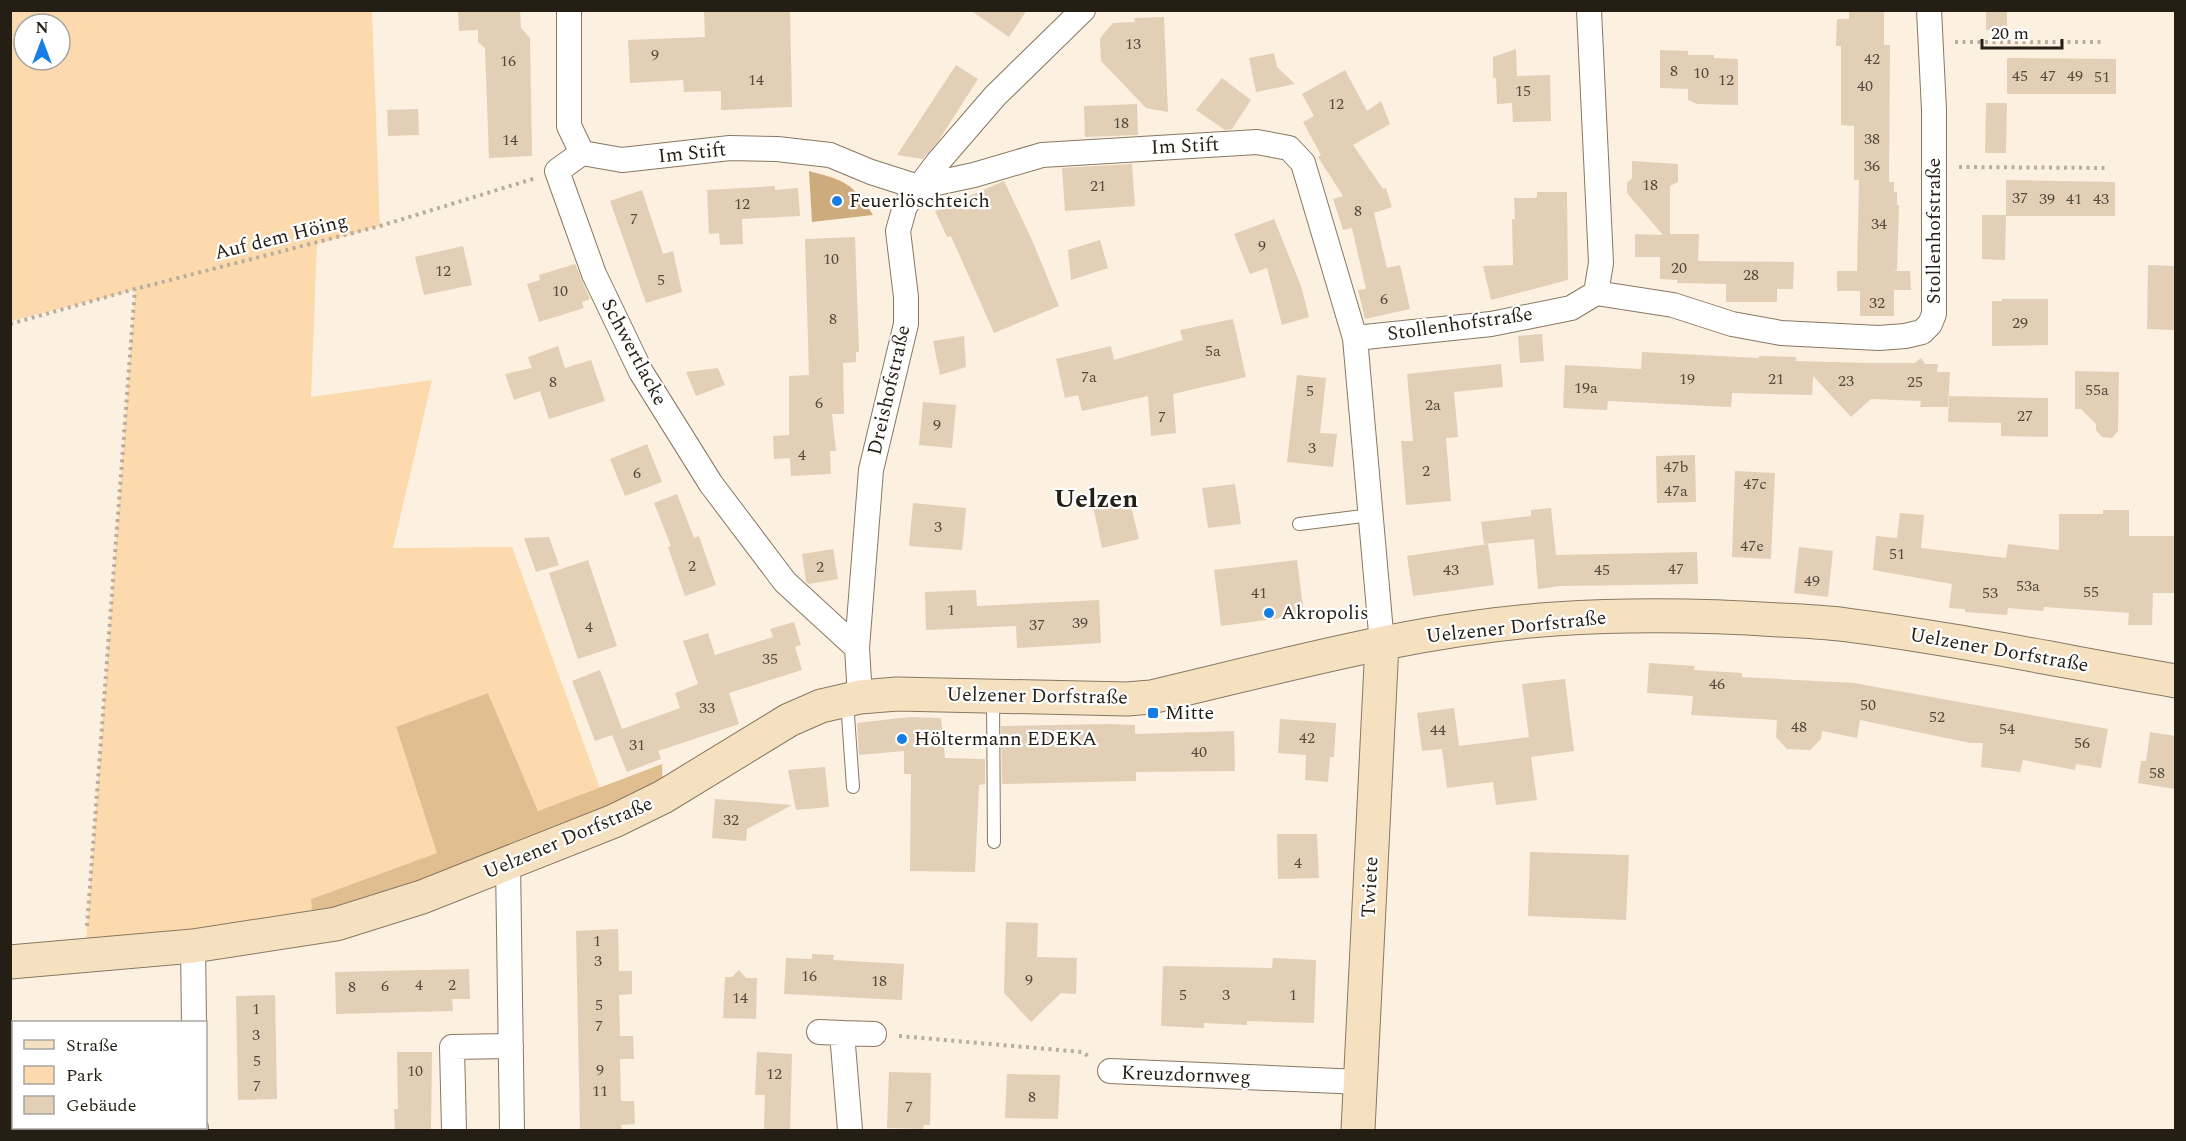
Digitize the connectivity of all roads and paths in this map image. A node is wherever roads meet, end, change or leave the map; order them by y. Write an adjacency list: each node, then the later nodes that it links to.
1 (569, 10): 7 (street)
2 (1083, 10): 11 (street, Dreishofstraße)
3 (1589, 10): 13 (street)
4 (1929, 10): 5 (street, Stollenhofstraße)
5 (1931, 42): 6 (path); 8 (street, Stollenhofstraße)
6 (2101, 42)
7 (582, 153): 10 (street); 11 (street, Im Stift)
8 (1934, 167): 9 (path); 13 (street, Stollenhofstraße)
9 (2108, 168)
10 (557, 171): 12 (path, Auf dem Höing); 19 (street, Schwertlacke)
11 (918, 187): 15 (street, Im Stift); 19 (street, Dreishofstraße)
12 (135, 289): 14 (path, Auf dem Höing); 27 (path)
13 (1596, 293): 15 (street, Stollenhofstraße)
14 (10, 324)
15 (1355, 338): 16 (street, Im Stift)
16 (1371, 515): 17 (lane); 18 (street, Im Stift)
17 (1299, 524)
18 (1382, 644): 20 (street, Uelzener Dorfstraße); 21 (street, Uelzener Dorfstraße); 33 (street, Twiete)
19 (857, 648): 22 (street, Dreishofstraße)
20 (2175, 681)
21 (993, 696): 22 (street, Uelzener Dorfstraße); 24 (lane)
22 (853, 698): 23 (lane); 25 (street, Uelzener Dorfstraße)
23 (853, 787)
24 (994, 842)
25 (508, 864): 26 (street, Uelzener Dorfstraße); 31 (street)
26 (193, 946): 27 (street, Uelzener Dorfstraße); 29 (street)
27 (85, 955): 28 (street, Uelzener Dorfstraße)
28 (10, 962)
29 (194, 1021)
30 (874, 1034): 32 (path, Kreuzdornweg); 36 (street)
31 (511, 1046): 34 (street); 35 (street)
32 (1110, 1071): 33 (street, Kreuzdornweg)
33 (1360, 1082): 37 (street, Twiete)
34 (454, 1131)
35 (512, 1131)
36 (850, 1131)
37 (1358, 1131)

